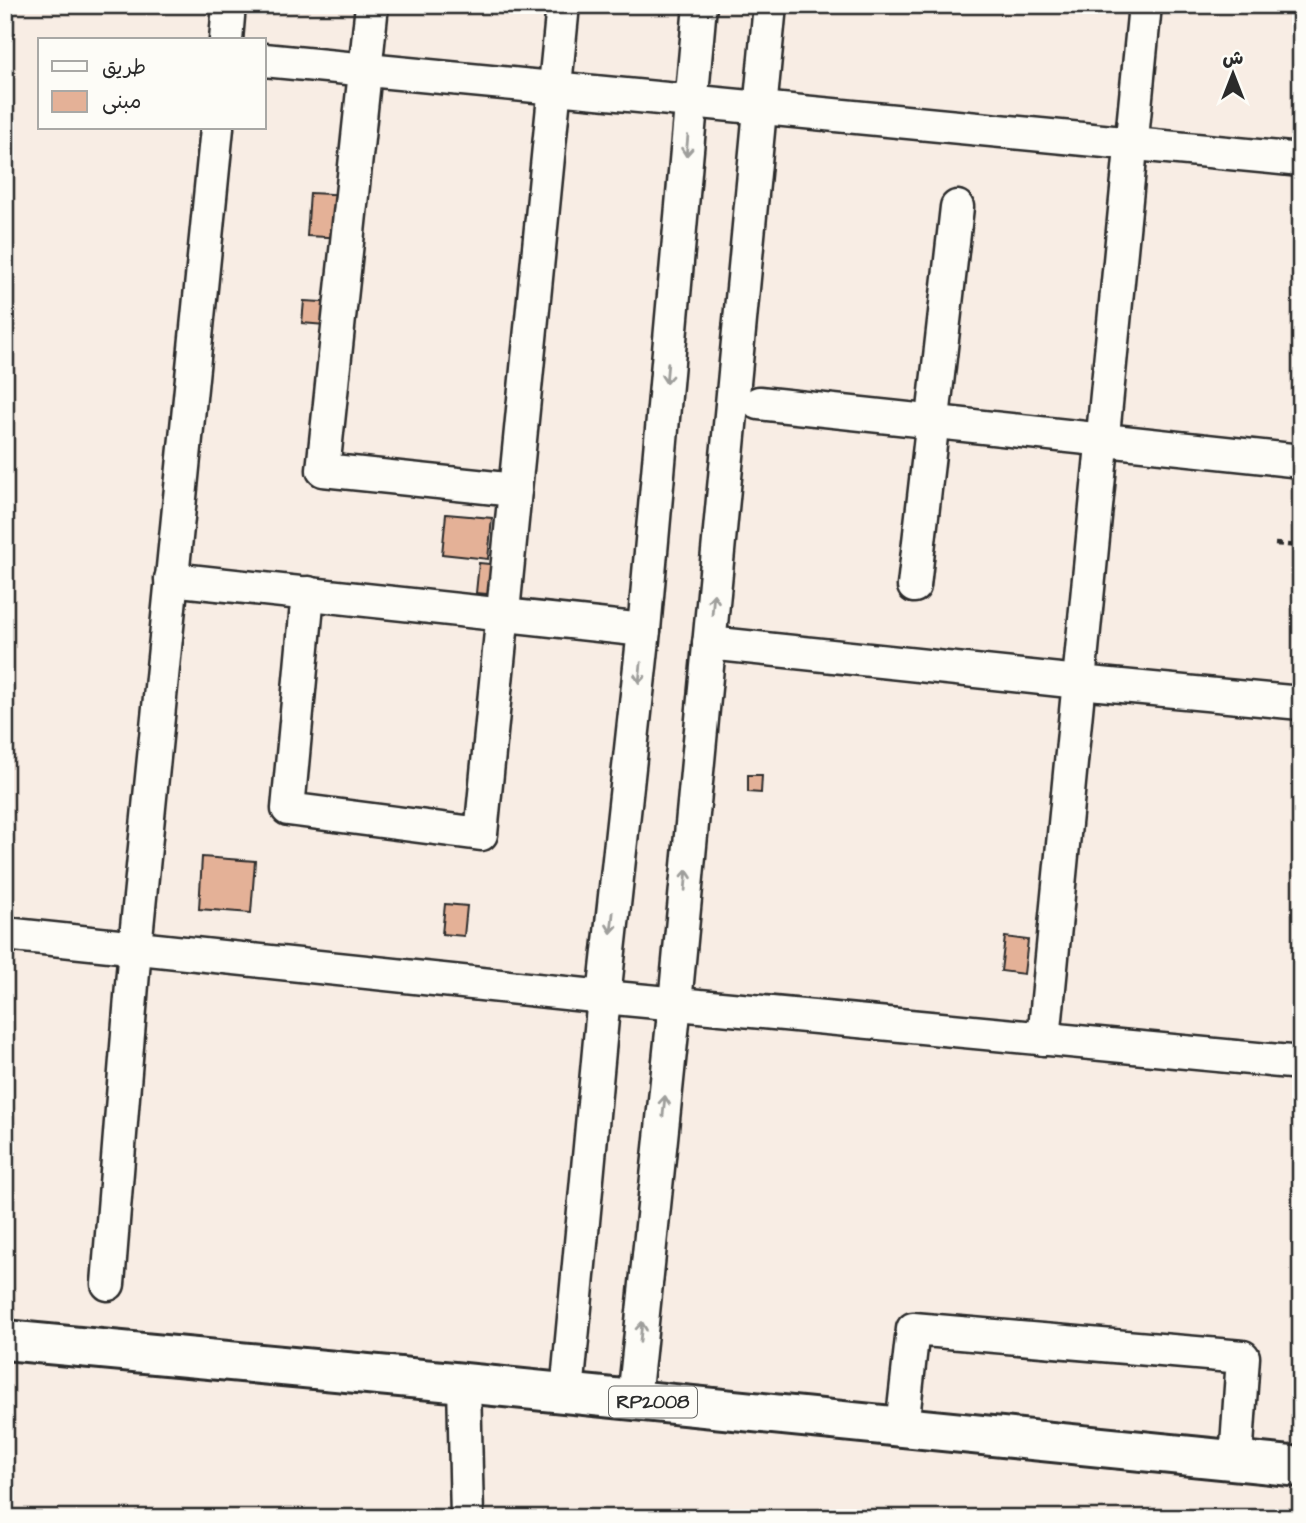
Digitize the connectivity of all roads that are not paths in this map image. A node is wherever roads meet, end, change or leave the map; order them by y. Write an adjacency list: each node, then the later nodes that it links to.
1 (229, 5): 7 (street)
2 (372, 5): 9 (street)
3 (563, 5): 10 (street)
4 (700, 5): 11 (street)
5 (770, 5): 12 (street)
6 (1145, 5): 14 (street)
7 (226, 38)
8 (266, 60): 9 (street)
9 (366, 70): 10 (street); 21 (street)
10 (555, 88): 11 (street); 21 (street)
11 (691, 101): 12 (street); 26 (street, one-way to 26)
12 (760, 108): 14 (street); 27 (street, one-way to 12)
13 (217, 130): 22 (street)
14 (1132, 144): 15 (street); 19 (street)
15 (1301, 160)
16 (957, 207): 18 (street)
17 (759, 403): 18 (street)
18 (933, 421): 19 (street); 23 (street)
19 (1104, 440): 20 (street); 28 (street)
20 (1301, 461)
21 (515, 490): 25 (street)
22 (171, 579): 24 (street); 31 (street)
23 (915, 586)
24 (309, 593): 25 (street); 25 (street)
25 (503, 615): 26 (street)
26 (644, 630): 32 (street, one-way to 32)
27 (709, 643): 28 (street); 33 (street, one-way to 27)
28 (1079, 682): 29 (street); 34 (street)
29 (1301, 703)
30 (5, 934): 31 (street)
31 (135, 947): 32 (street); 36 (street)
32 (604, 997): 33 (street); 39 (street)
33 (675, 1003): 34 (street); 40 (street, one-way to 33)
34 (1044, 1039): 35 (street)
35 (1301, 1063)
36 (108, 1284)
37 (5, 1340): 38 (highway, RP2008)
38 (464, 1383): 39 (highway, RP2008); 44 (street)
39 (567, 1393): 40 (highway, RP2008)
40 (634, 1400): 41 (highway, RP2008)
41 (902, 1427): 42 (highway, RP2008); 42 (street)
42 (1236, 1461): 43 (highway, RP2008)
43 (1301, 1467)
44 (467, 1518)

